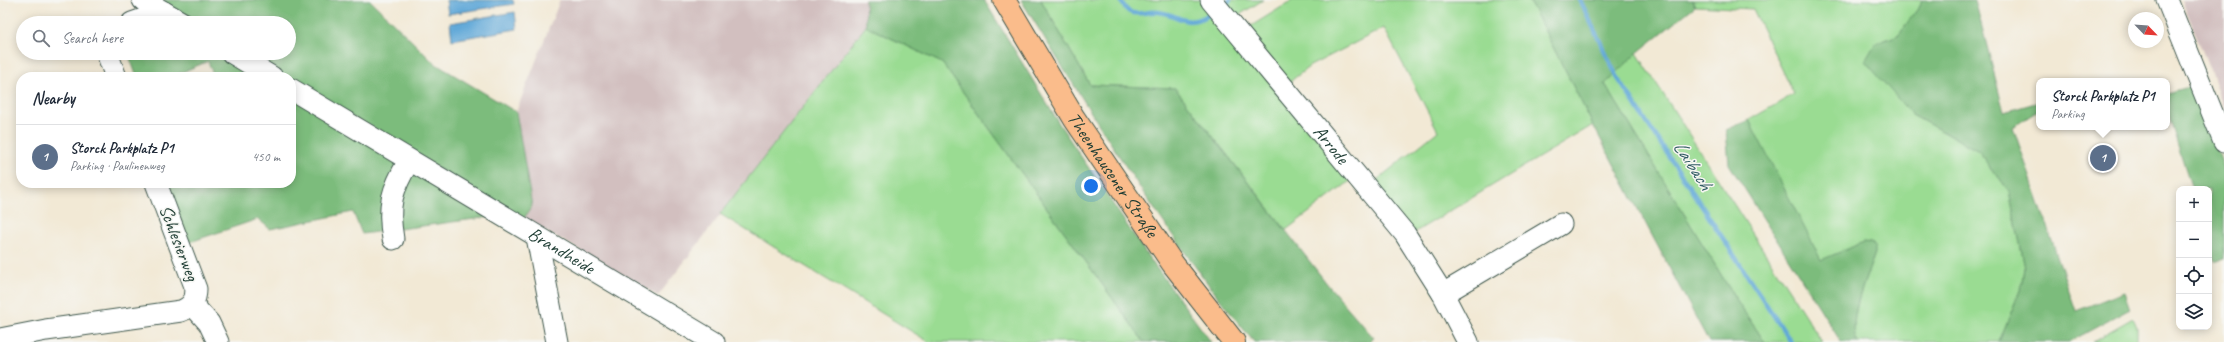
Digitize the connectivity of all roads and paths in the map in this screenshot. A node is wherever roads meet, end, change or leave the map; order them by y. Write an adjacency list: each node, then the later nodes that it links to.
1 (144, 0): 5 (street)
2 (1004, 0): 25 (main road, Theenhausener Straße)
3 (1212, 0): 19 (street, Arrode)
4 (2167, 0): 13 (street)
5 (164, 12): 6 (street); 7 (street)
6 (152, 16)
7 (171, 16)
8 (110, 60): 10 (street)
9 (244, 60): 11 (street)
10 (114, 72)
11 (264, 72)
12 (296, 92): 14 (street, Brandheide)
13 (2224, 142)
14 (410, 161): 17 (street, Brandheide); 18 (street)
15 (158, 188): 20 (street, Schlesierweg)
16 (1561, 224): 19 (street)
17 (537, 237): 23 (street); 24 (street, Brandheide)
18 (393, 239)
19 (1443, 294): 26 (street, Arrode)
20 (192, 304): 21 (street); 22 (street, Schlesierweg)
21 (0, 341)
22 (218, 342)
23 (557, 342)
24 (714, 342)
25 (1234, 342)
26 (1468, 342)

